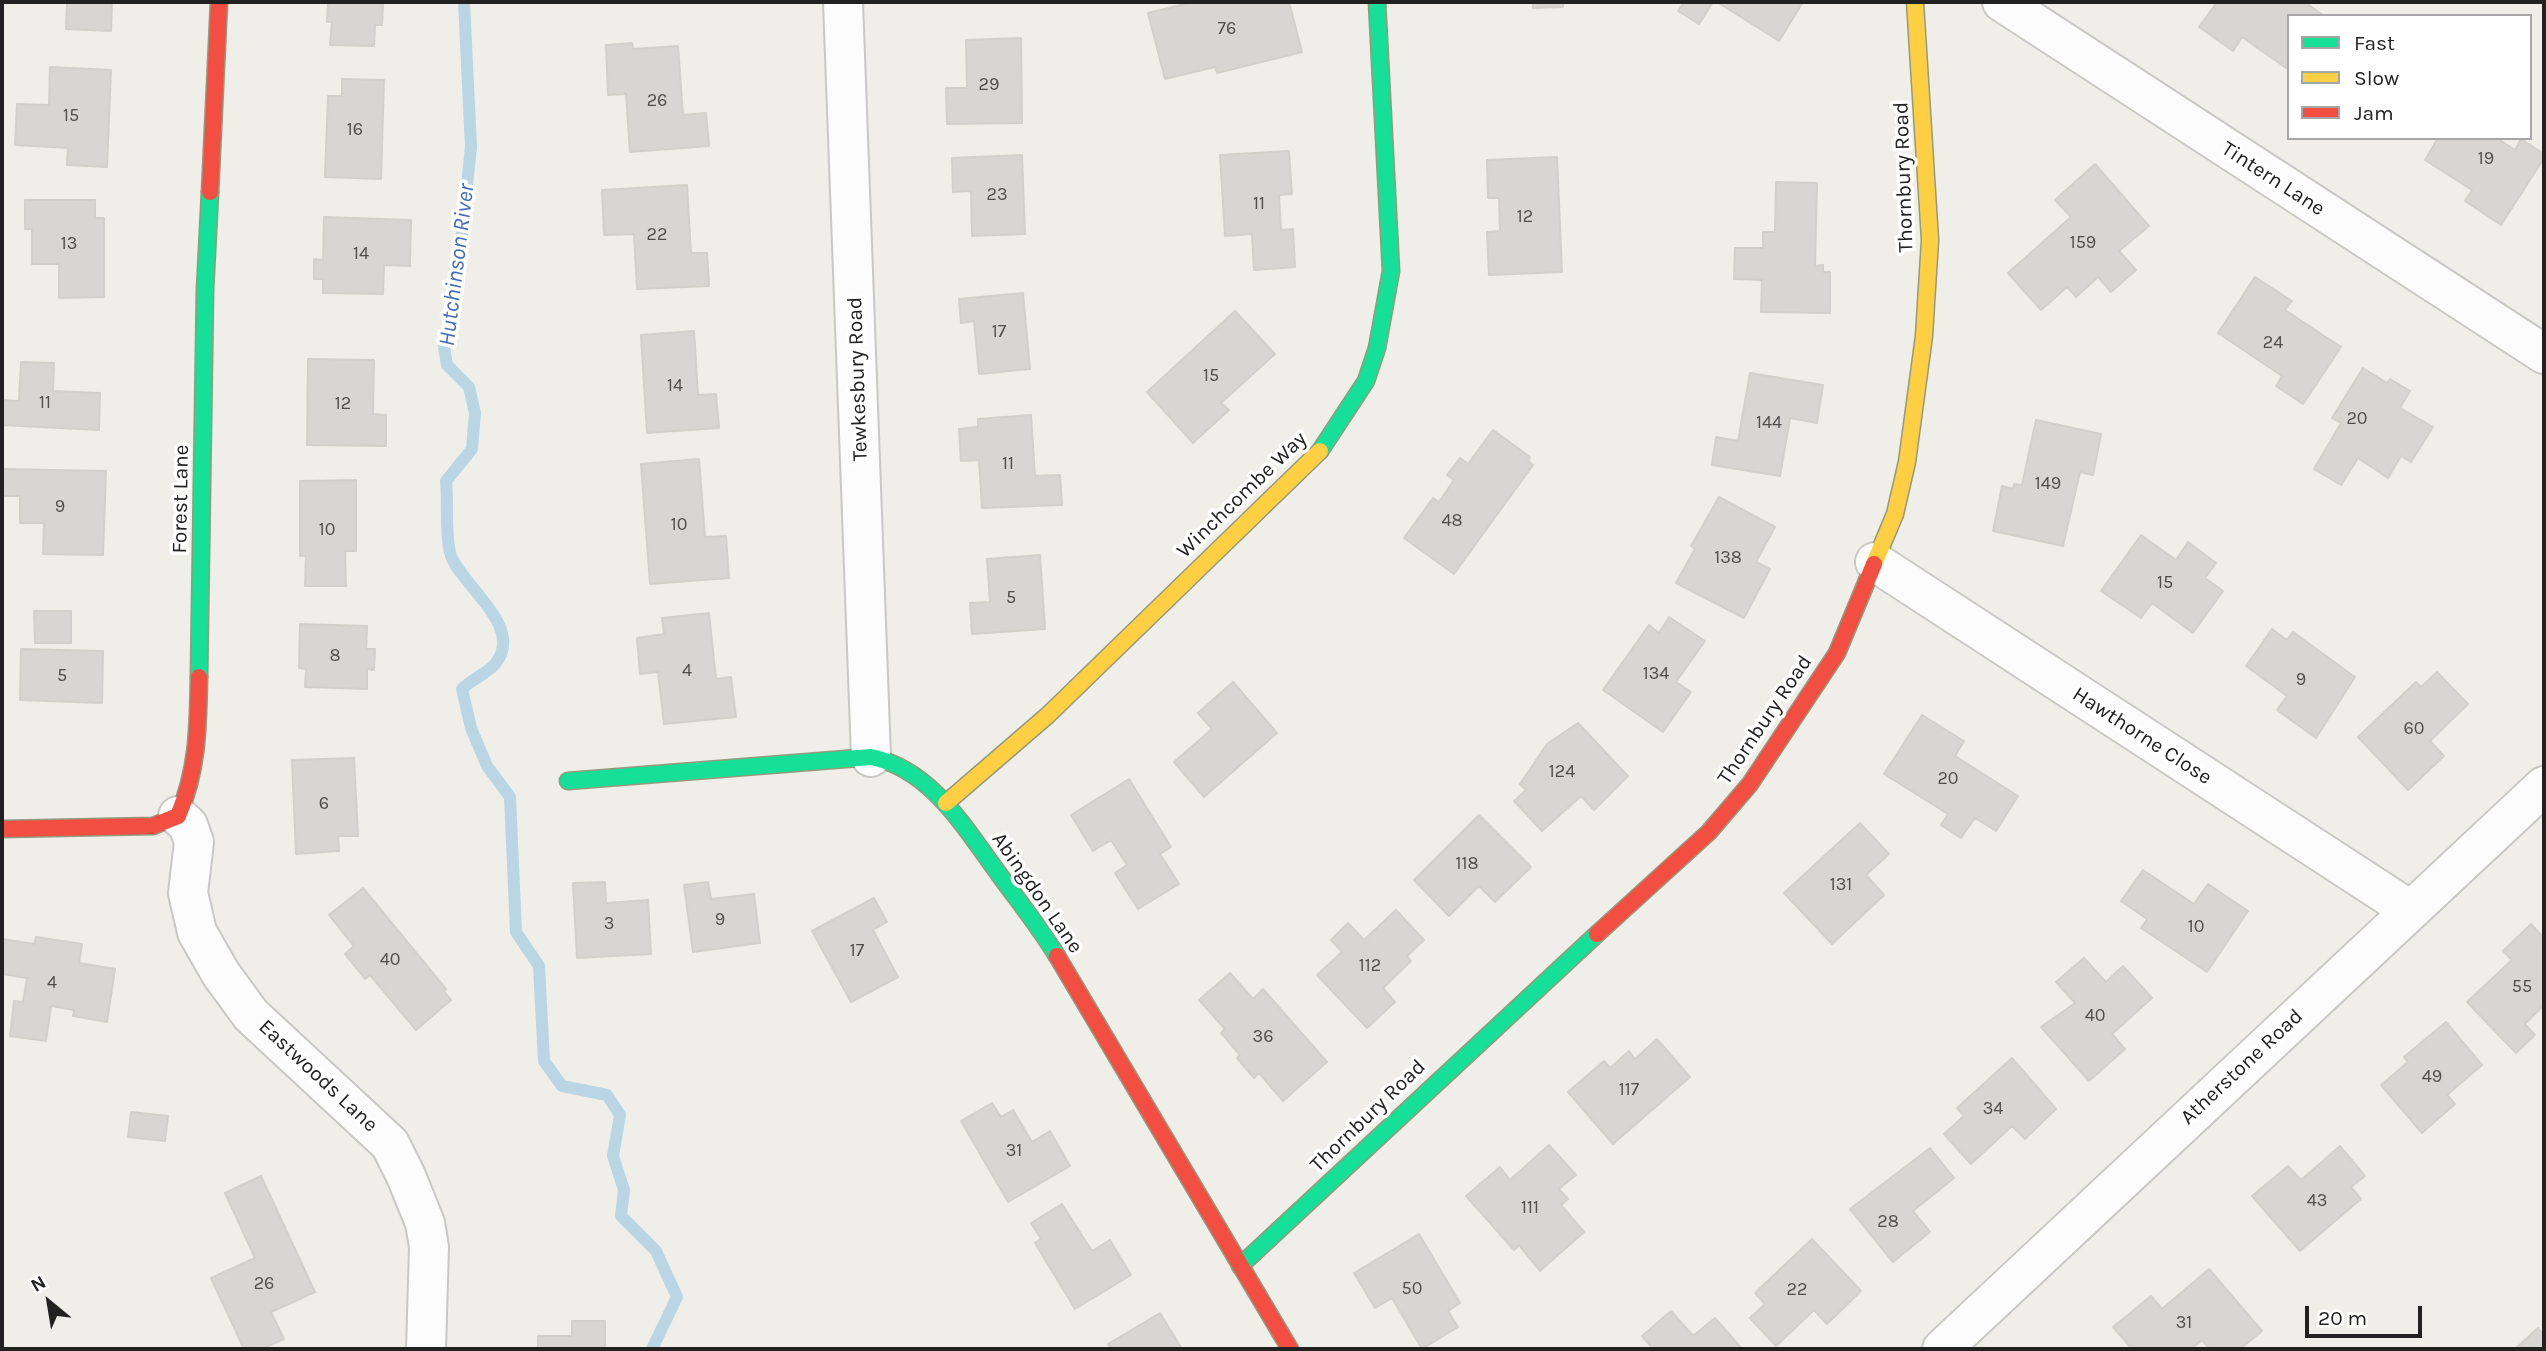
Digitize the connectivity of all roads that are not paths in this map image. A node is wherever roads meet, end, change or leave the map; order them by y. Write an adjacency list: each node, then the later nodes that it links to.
1 (219, 2): 12 (street, Forest Lane)
2 (843, 2): 8 (street, Tewkesbury Road)
3 (1377, 2): 11 (street, Winchcombe Way)
4 (1915, 2): 7 (street, Thornbury Road)
5 (2002, 2): 6 (street, Tintern Lane)
6 (2544, 354)
7 (1875, 562): 14 (street, Hawthorne Close); 15 (street, Thornbury Road)
8 (870, 757): 9 (street, Abingdon Lane); 11 (street, Abingdon Lane)
9 (568, 781)
10 (2544, 786): 14 (street, Atherstone Road)
11 (946, 803): 15 (street, Abingdon Lane)
12 (178, 816): 13 (street); 16 (street, Eastwoods Lane)
13 (2, 829)
14 (2410, 910): 18 (street, Atherstone Road)
15 (1240, 1266): 17 (street, Abingdon Lane)
16 (426, 1349)
17 (1290, 1349)
18 (1942, 1349)

